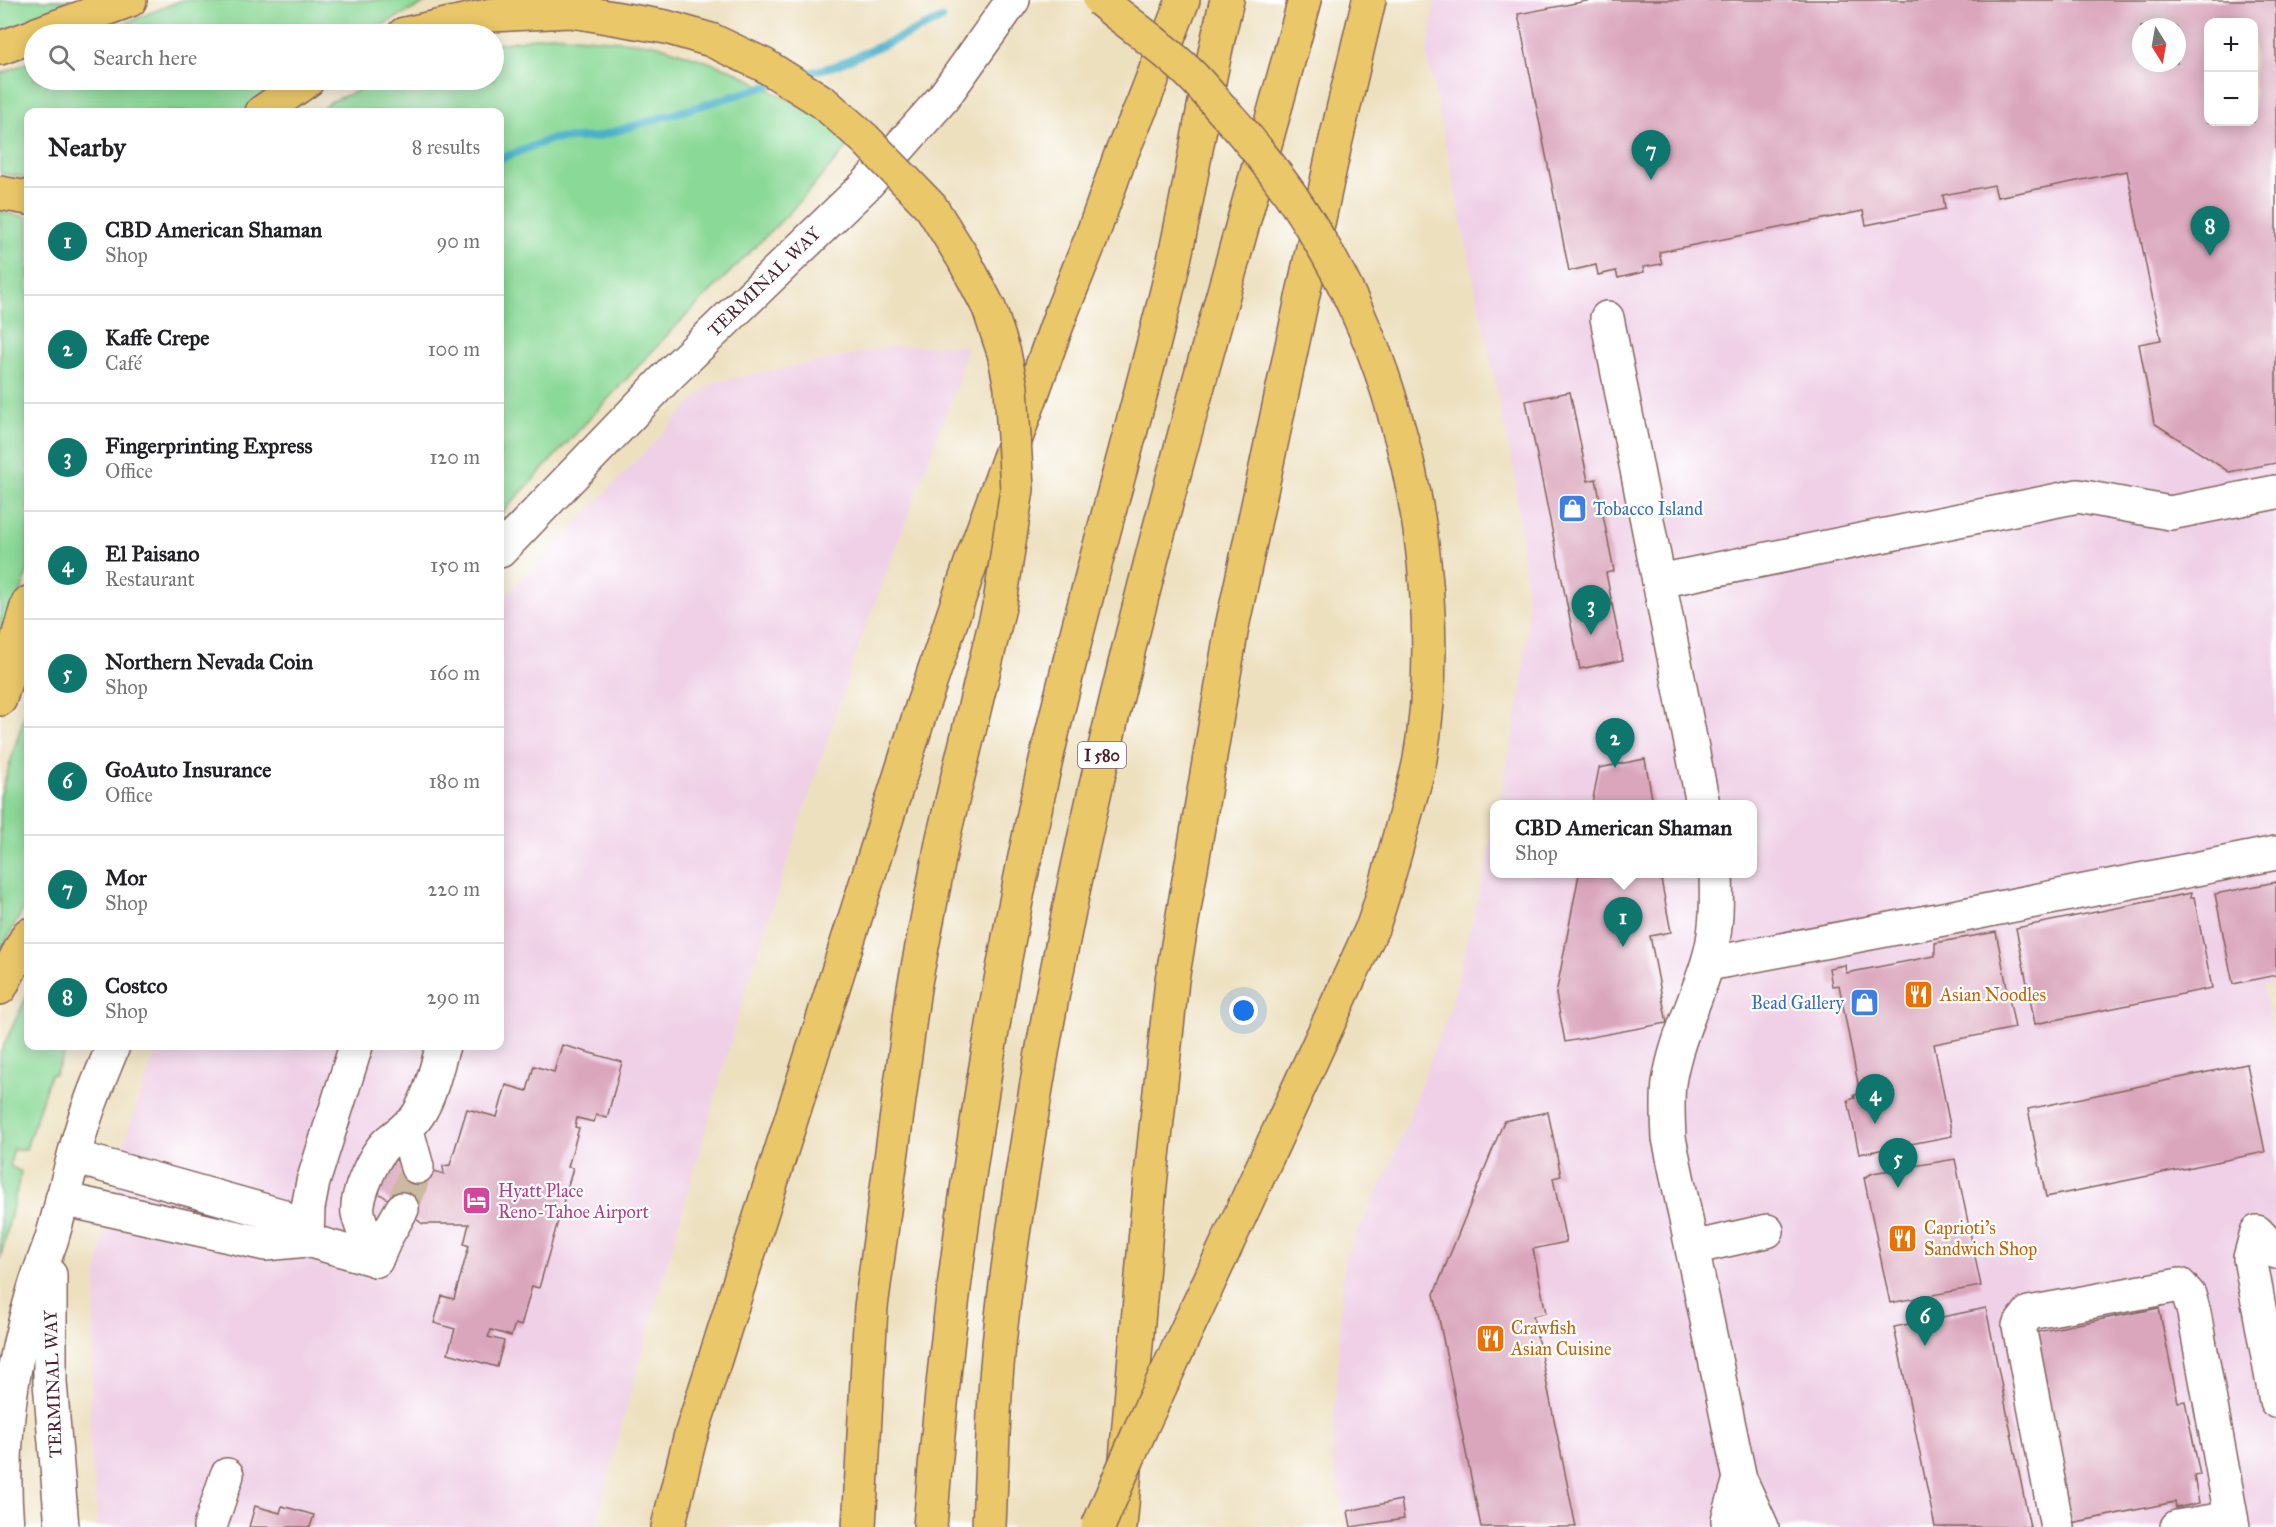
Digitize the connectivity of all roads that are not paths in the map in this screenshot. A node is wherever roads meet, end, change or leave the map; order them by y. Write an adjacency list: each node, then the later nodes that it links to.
1 (130, 0): 8 (main road)
2 (1013, 0): 18 (street, TERMINAL WAY)
3 (1100, 0): 53 (main road, bridge)
4 (1183, 0): 49 (main road)
5 (1227, 0): 51 (main road, I 580)
6 (1305, 0): 52 (main road, I 580)
7 (1369, 0): 54 (main road)
8 (66, 24)
9 (449, 24): 50 (main road, bridge)
10 (24, 39): 11 (main road)
11 (0, 48)
12 (294, 90): 13 (main road)
13 (268, 108)
14 (0, 193): 15 (main road)
15 (24, 197)
16 (1607, 318): 19 (street)
17 (2276, 492): 19 (street)
18 (504, 547)
19 (1659, 581): 22 (street)
20 (24, 617): 21 (main road)
21 (0, 699)
22 (1702, 800)
23 (2276, 853): 26 (street)
24 (1716, 878): 26 (street)
25 (24, 943): 27 (main road)
26 (1708, 964): 39 (street)
27 (0, 988)
28 (111, 1050): 32 (street, TERMINAL WAY)
29 (355, 1050): 38 (street)
30 (442, 1050): 31 (street)
31 (406, 1127): 33 (street); 41 (street)
32 (74, 1157): 34 (street, TERMINAL WAY); 38 (street)
33 (417, 1167)
34 (62, 1199): 37 (street, TERMINAL WAY); 38 (street)
35 (402, 1209): 41 (street)
36 (1767, 1231): 39 (street)
37 (51, 1240): 46 (street, TERMINAL WAY); 47 (street, TERMINAL WAY)
38 (307, 1240): 41 (street)
39 (1692, 1248): 44 (street)
40 (2276, 1252): 42 (street)
41 (376, 1260)
42 (2276, 1401)
43 (227, 1474): 48 (street)
44 (1740, 1479): 55 (street); 56 (street)
45 (2232, 1522): 57 (street); 58 (street)
46 (7, 1527)
47 (62, 1527)
48 (210, 1527)
49 (668, 1527)
50 (860, 1527)
51 (930, 1527)
52 (989, 1527)
53 (1098, 1527)
54 (1120, 1527)
55 (1729, 1527)
56 (1762, 1527)
57 (2057, 1527)
58 (2177, 1527)

